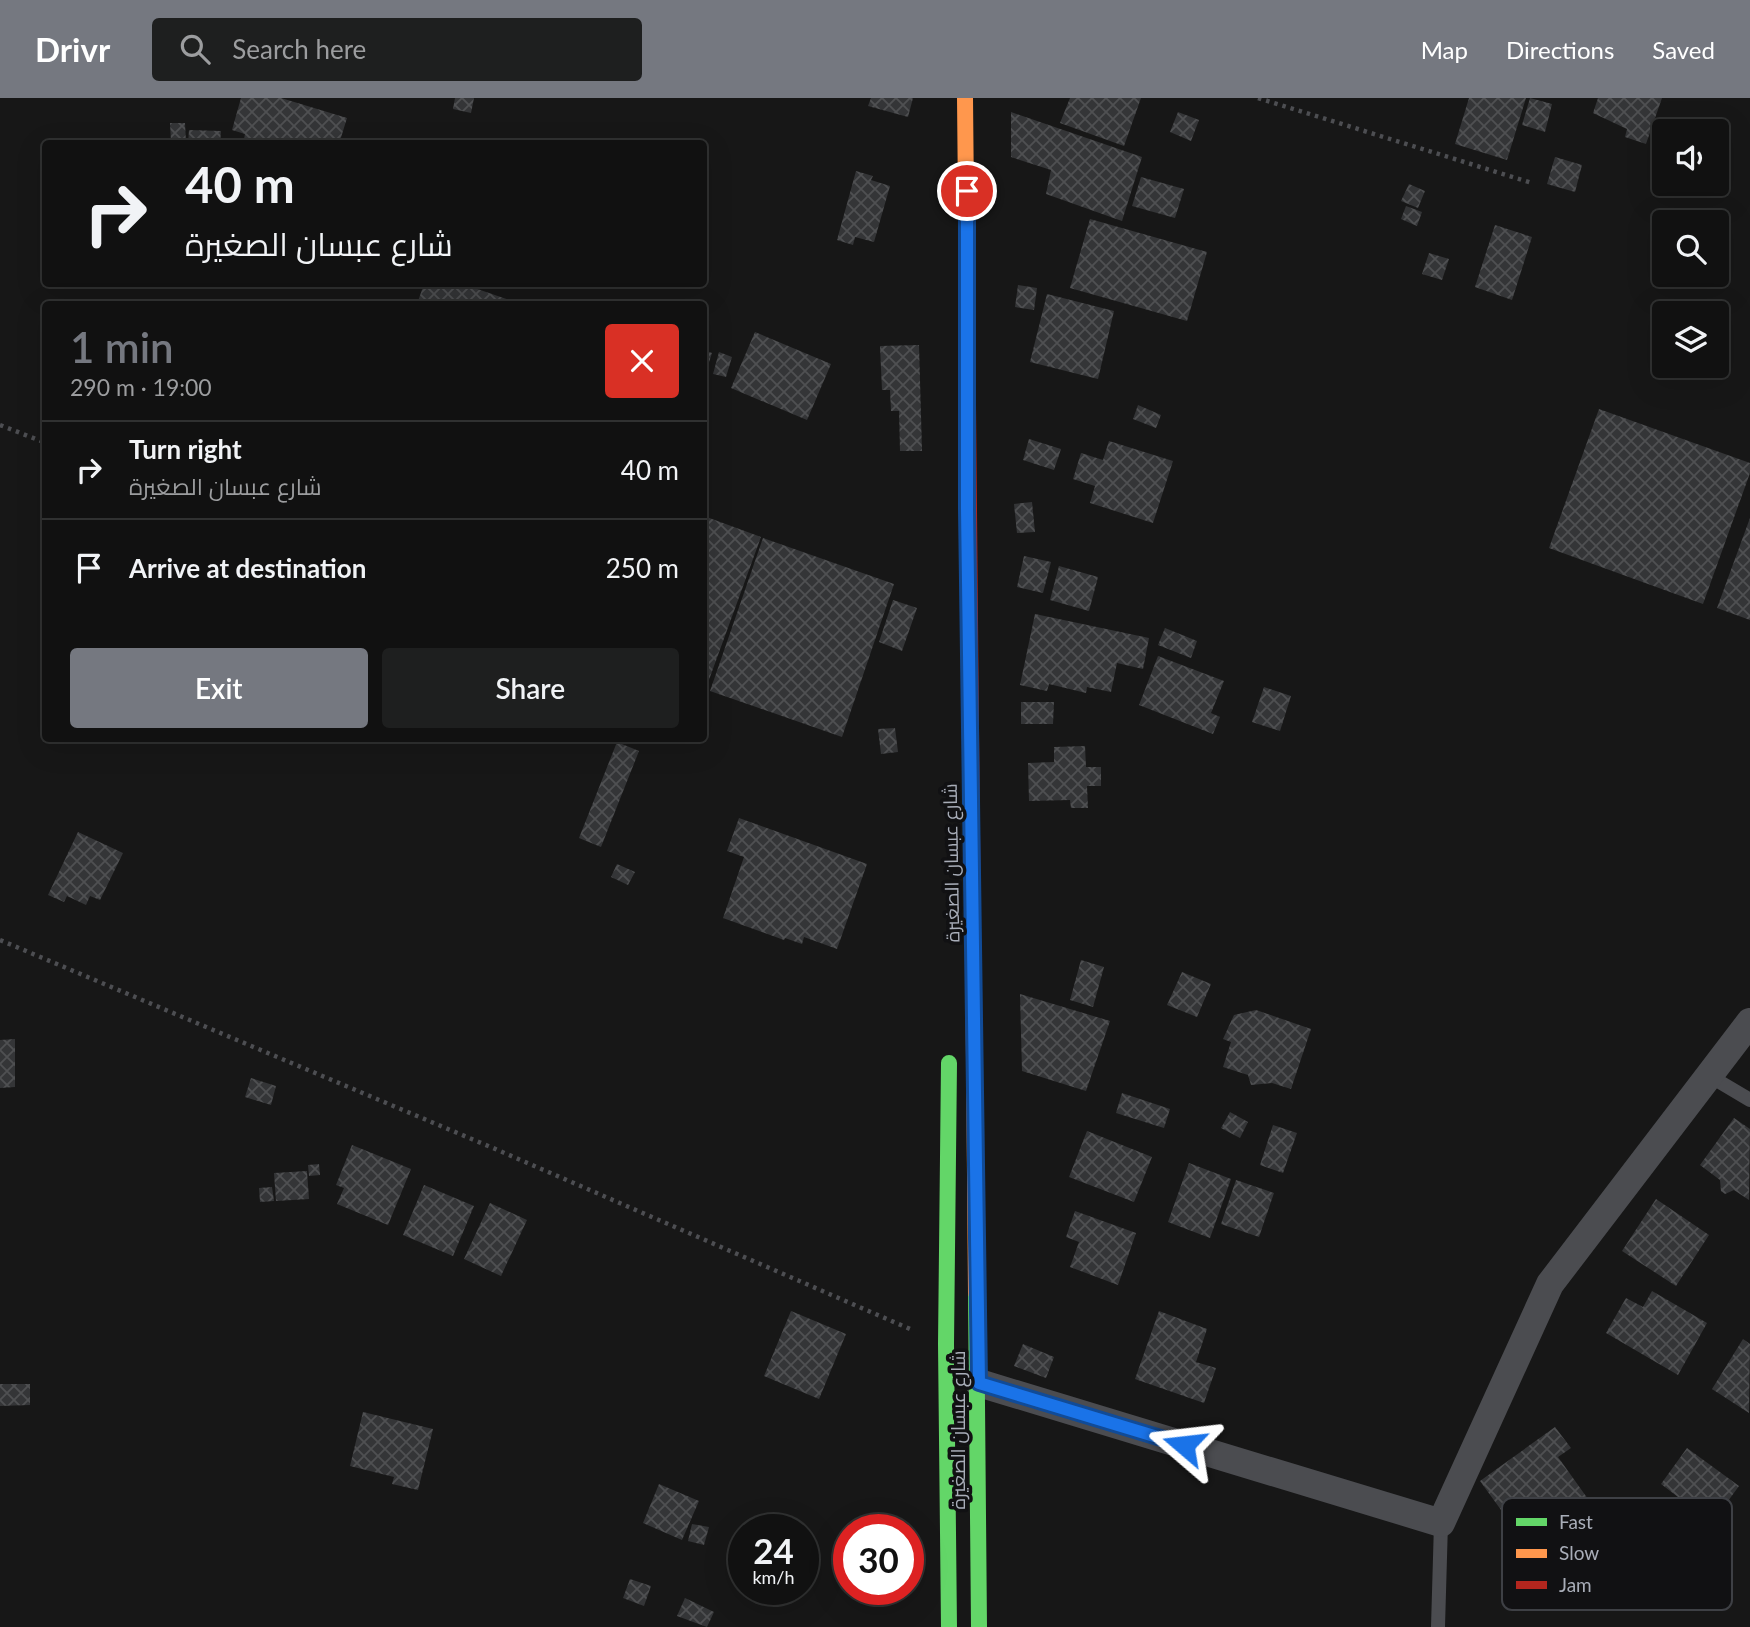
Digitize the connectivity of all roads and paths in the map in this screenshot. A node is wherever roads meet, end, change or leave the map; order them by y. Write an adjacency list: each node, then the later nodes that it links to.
1 (949, 98): 4 (street)
2 (965, 98): 14 (street, شارع عبسان الصغيرة)
3 (1258, 98): 5 (path)
4 (949, 177)
5 (1532, 183)
6 (0, 425): 7 (path)
7 (42, 441)
8 (0, 940): 13 (path)
9 (1750, 1022): 11 (street)
10 (949, 1046): 13 (street, شارع عبسان الصغيرة)
11 (1708, 1075): 12 (lane); 15 (street)
12 (1750, 1100)
13 (946, 1344): 16 (street, شارع عبسان الصغيرة)
14 (979, 1383): 15 (street); 17 (street, شارع عبسان الصغيرة)
15 (1441, 1523): 18 (lane)
16 (949, 1627)
17 (979, 1627)
18 (1438, 1627)

